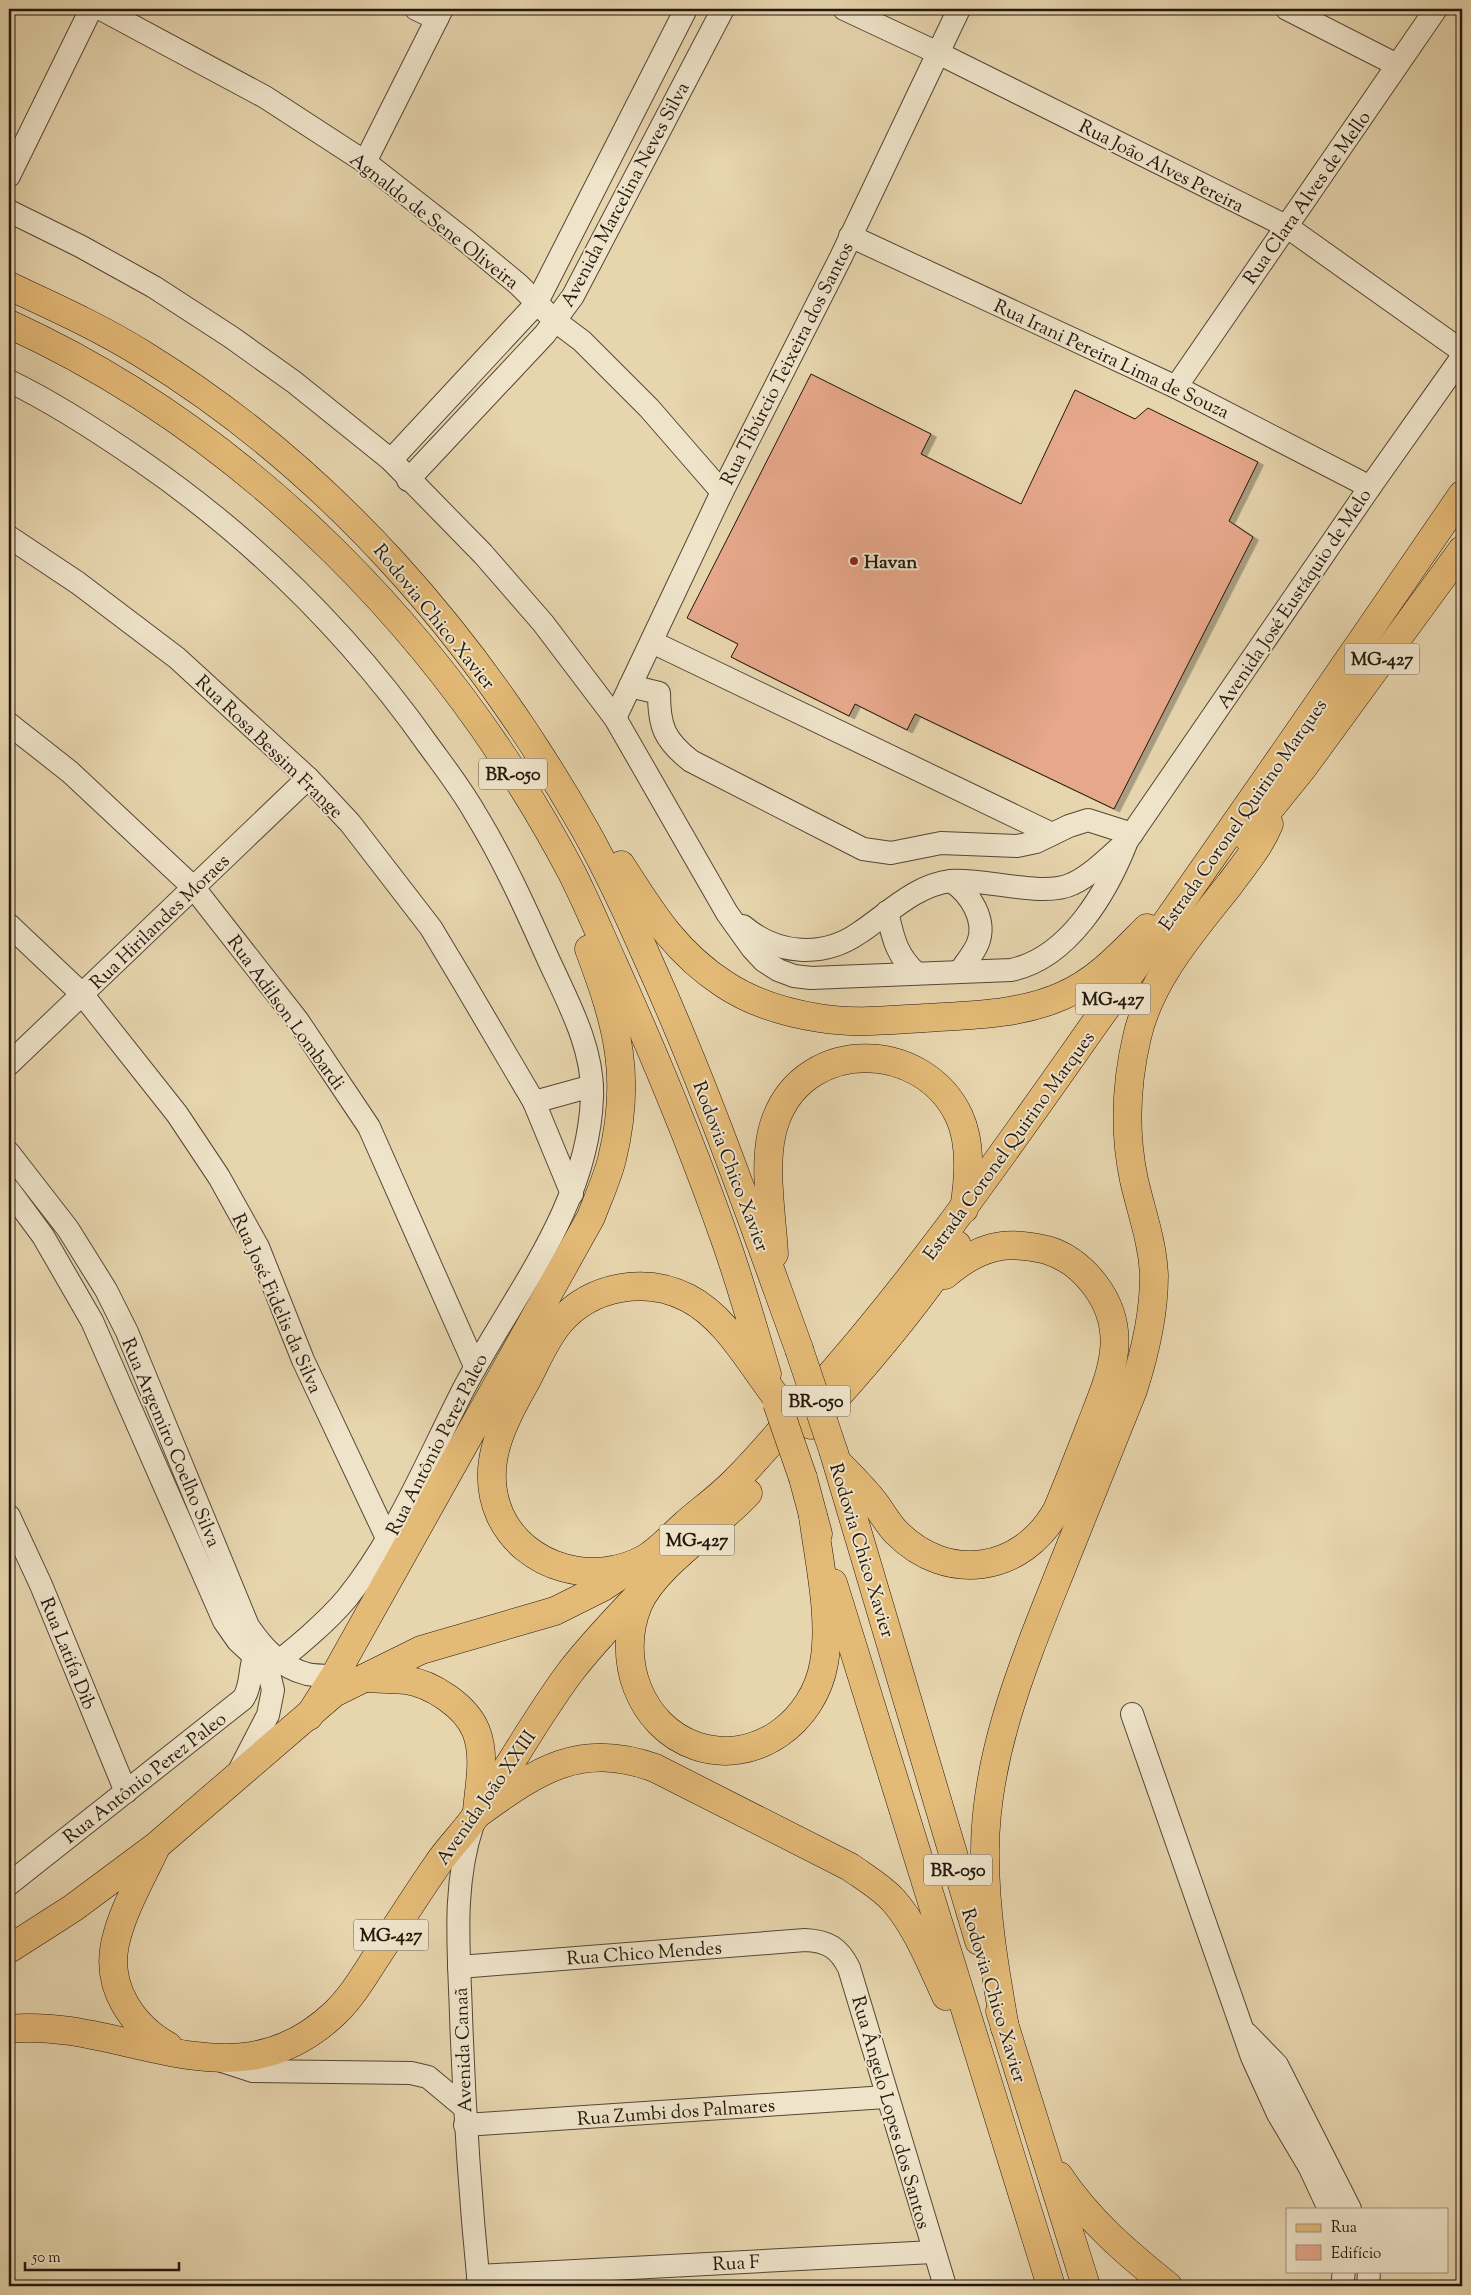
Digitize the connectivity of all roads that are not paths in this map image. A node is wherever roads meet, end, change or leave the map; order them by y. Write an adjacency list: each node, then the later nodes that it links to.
1 (91, 9): 14 (street)
2 (101, 9): 13 (street, Agnaldo de Sene Oliveira)
3 (416, 9): 10 (street)
4 (686, 9): 19 (street, Avenida Marcelina Neves Silva)
5 (723, 9): 20 (street, Avenida Marcelina Neves Silva)
6 (844, 9): 11 (street, Rua João Alves Pereira)
7 (959, 9): 11 (street, Rua Tibúrcio Teixeira dos Santos)
8 (1288, 9): 12 (street)
9 (1436, 9): 12 (street, Rua Clara Alves de Mello)
10 (439, 14): 13 (street)
11 (938, 53): 16 (street, Rua João Alves Pereira); 17 (street, Rua Tibúrcio Teixeira dos Santos)
12 (1397, 65): 16 (street, Rua Clara Alves de Mello)
13 (365, 162): 19 (street, Agnaldo de Sene Oliveira)
14 (9, 176)
15 (9, 211): 26 (street)
16 (1286, 226): 22 (street, Rua João Alves Pereira); 25 (street, Rua Clara Alves de Mello)
17 (850, 236): 25 (street, Rua Irani Pereira Lima de Souza); 29 (street, Rua Tibúrcio Teixeira dos Santos)
18 (9, 286): 38 (main road, Rodovia Chico Xavier / BR-050)
19 (536, 304): 20 (street, Agnaldo de Sene Oliveira); 26 (street, Avenida Marcelina Neves Silva)
20 (554, 320): 27 (street, Avenida Marcelina Neves Silva); 29 (street, Agnaldo de Sene Oliveira)
21 (9, 324): 37 (main road, Rodovia Chico Xavier / BR-050)
22 (1462, 351)
23 (1462, 357): 28 (street, Avenida José Eustáquio de Melo)
24 (9, 382): 53 (street, Rua Antônio Perez Paleo)
25 (1176, 387): 28 (street, Rua Irani Pereira Lima de Souza)
26 (391, 460): 27 (street)
27 (408, 480): 35 (street)
28 (1370, 487): 42 (street, Avenida José Eustáquio de Melo)
29 (722, 492): 33 (street, Rua Tibúrcio Teixeira dos Santos)
30 (1462, 495): 43 (main road, Estrada Coronel Quirino Marques / MG-427)
31 (9, 537): 39 (street, Rua Rosa Bessim Frange)
32 (1462, 550): 40 (main road, Estrada Coronel Quirino Marques / MG-427)
33 (652, 642): 34 (street, Rua Tibúrcio Teixeira dos Santos); 41 (street)
34 (630, 686): 35 (street, Rua Tibúrcio Teixeira dos Santos); 41 (street)
35 (614, 718): 47 (street)
36 (9, 724): 45 (street, Rua Adilson Lombardi)
37 (502, 754): 62 (main road, Rodovia Chico Xavier / BR-050); 71 (main road)
38 (547, 765): 43 (main road); 59 (main road, Rodovia Chico Xavier / BR-050)
39 (308, 778): 45 (street, Rua Hirilandes Moraes); 54 (street, Rua Rosa Bessim Frange)
40 (1279, 796): 60 (main road, Estrada Coronel Quirino Marques / MG-427); 84 (main road)
41 (1052, 834): 42 (street)
42 (1130, 838): 44 (street); 49 (street)
43 (1201, 874): 58 (main road, Estrada Coronel Quirino Marques / MG-427)
44 (951, 882): 46 (street); 49 (street)
45 (194, 888): 51 (street, Rua Hirilandes Moraes); 61 (street, Rua Adilson Lombardi)
46 (887, 912): 47 (street); 50 (street)
47 (727, 913): 50 (street)
48 (9, 925): 51 (street, Rua José Fidelis da Silva)
49 (961, 970): 50 (street)
50 (916, 973)
51 (82, 994): 52 (street, Rua Hirilandes Moraes); 67 (street, Rua José Fidelis da Silva)
52 (9, 1064)
53 (592, 1086): 54 (street); 57 (street, Rua Antônio Perez Paleo)
54 (534, 1102): 57 (street, Rua Rosa Bessim Frange)
55 (9, 1153): 70 (street, Rua Argemiro Coelho Silva)
56 (9, 1190): 70 (street, Rua Argemiro Coelho Silva)
57 (572, 1194): 61 (street, Rua Antônio Perez Paleo)
58 (964, 1210): 59 (main road); 64 (main road, Estrada Coronel Quirino Marques / MG-427)
59 (776, 1284): 63 (main road, Rodovia Chico Xavier / BR-050, bridge)
60 (922, 1297): 63 (main road); 64 (main road, Estrada Coronel Quirino Marques / MG-427)
61 (475, 1366): 67 (street, Rua Antônio Perez Paleo)
62 (776, 1399): 66 (main road, Rodovia Chico Xavier / BR-050, bridge); 68 (main road)
63 (835, 1457): 84 (main road, Rodovia Chico Xavier / BR-050)
64 (740, 1489): 68 (main road, MG-427); 69 (main road, Avenida João XXIII / MG-427)
65 (9, 1516): 76 (street, Rua Latifa Dib)
66 (813, 1516): 69 (main road); 88 (main road, Rodovia Chico Xavier / BR-050)
67 (387, 1538): 70 (street, Rua Antônio Perez Paleo)
68 (647, 1557): 72 (main road, MG-427)
69 (649, 1584): 77 (main road, Avenida João XXIII / MG-427)
70 (266, 1658): 71 (street, Rua Argemiro Coelho Silva); 75 (street, Rua Argemiro Coelho Silva); 76 (street, Rua Antônio Perez Paleo)
71 (335, 1675): 72 (street, Rua Argemiro Coelho Silva); 74 (main road)
72 (363, 1678): 74 (main road, MG-427); 77 (main road, MG-427)
73 (1132, 1714): 83 (street)
74 (309, 1716): 75 (main road, MG-427)
75 (238, 1774): 78 (main road, MG-427)
76 (126, 1792): 79 (street, Rua Antônio Perez Paleo)
77 (476, 1816): 82 (street, Avenida Canaã); 87 (main road, Avenida João XXIII / MG-427); 88 (main road)
78 (155, 1847): 81 (main road, MG-427); 86 (main road, MG-427)
79 (9, 1884)
80 (829, 1944): 82 (street, Rua Chico Mendes); 89 (street, Rua Ângelo Lopes dos Santos)
81 (9, 1949)
82 (459, 1967): 90 (street, Avenida Canaã)
83 (1240, 2026): 92 (street); 93 (street)
84 (1005, 2028): 91 (main road, Rodovia Chico Xavier / BR-050)
85 (9, 2029): 86 (main road, Avenida João XXIII / MG-427)
86 (181, 2053): 87 (main road, Avenida João XXIII / MG-427)
87 (212, 2057): 90 (street, Avenida João XXIII)
88 (983, 2068): 99 (main road, Rodovia Chico Xavier / BR-050)
89 (886, 2097): 90 (street, Rua Zumbi dos Palmares); 94 (street, Rua Ângelo Lopes dos Santos)
90 (465, 2116): 97 (street, Avenida Canaã)
91 (1042, 2151): 100 (main road, Rodovia Chico Xavier / BR-050); 101 (main road)
92 (1329, 2208)
93 (1349, 2208)
94 (933, 2252): 97 (street, Rua F); 98 (street, Rua Ângelo Lopes dos Santos)
95 (1344, 2272): 102 (street)
96 (1369, 2272): 103 (street)
97 (479, 2281)
98 (945, 2286)
99 (1051, 2286)
100 (1086, 2286)
101 (1168, 2286)
102 (1342, 2286)
103 (1368, 2286)

